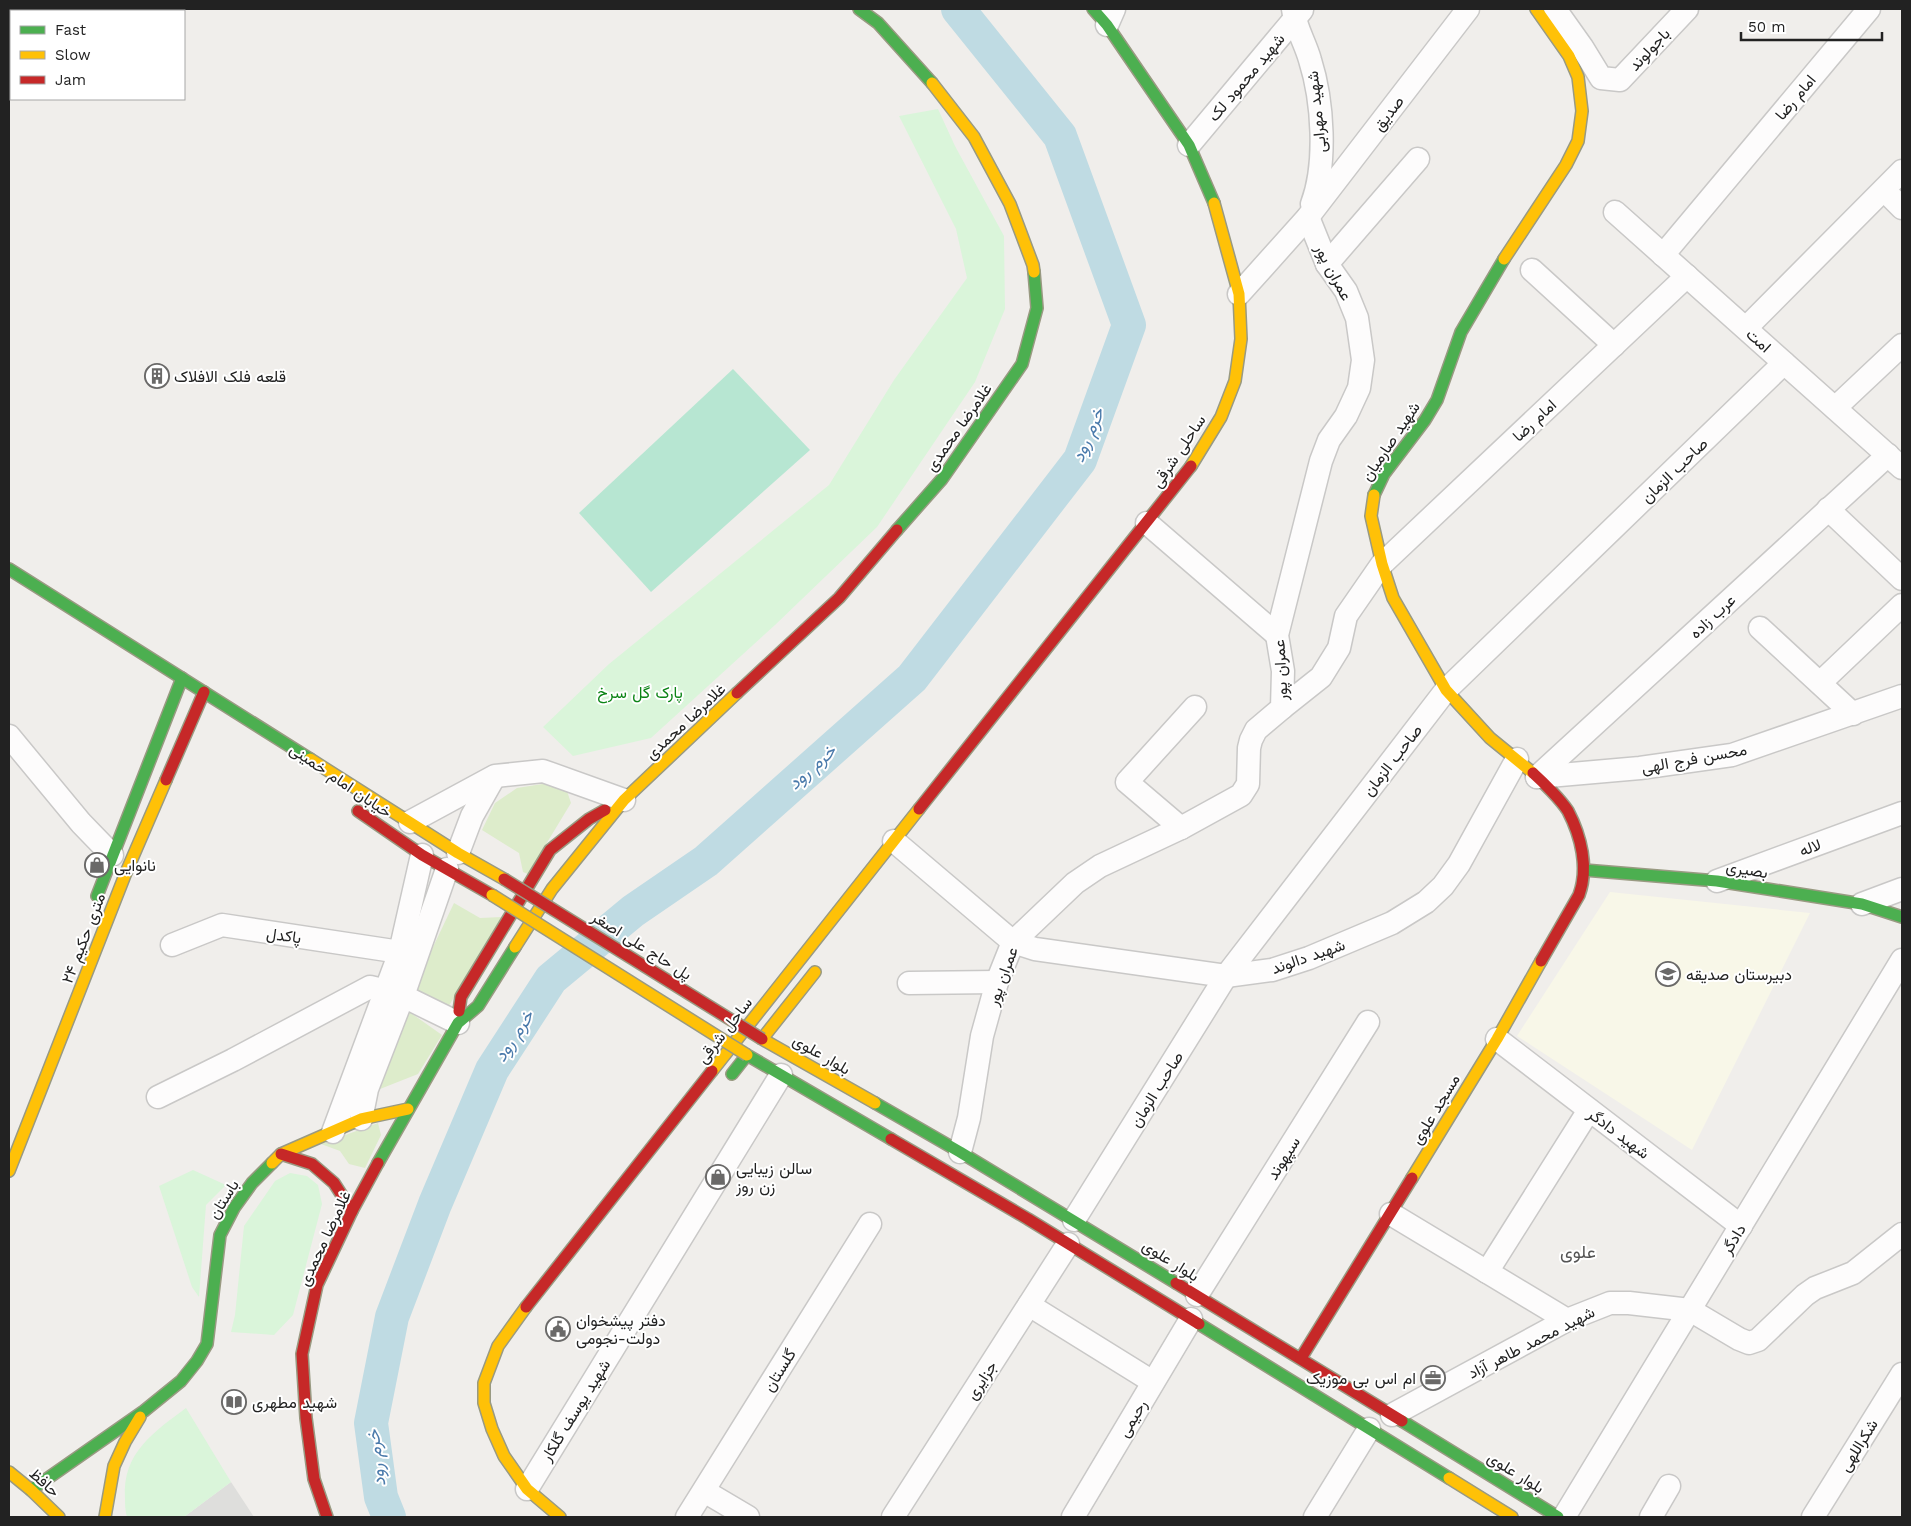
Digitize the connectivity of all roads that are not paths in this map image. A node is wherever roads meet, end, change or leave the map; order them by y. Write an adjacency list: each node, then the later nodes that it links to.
1 (859, 9): 48 (main road, غلامرضا محمدی)
2 (1468, 9): 15 (street, صدیق)
3 (1536, 9): 29 (main road, شهید صارمیان)
4 (1555, 9): 5 (street, باجولوند)
5 (1687, 9)
6 (1869, 9): 16 (street, امام رضا)
7 (1297, 12): 9 (street, شهید محمود لک); 15 (street, شهید مهرابی)
8 (1105, 14): 9 (main road, ساحلی شرقی)
9 (1189, 145): 20 (main road, ساحلی شرقی)
10 (1418, 160): 17 (street)
11 (1902, 171): 12 (street)
12 (1884, 190): 13 (street); 21 (street)
13 (1902, 208)
14 (1615, 212): 16 (street, امت)
15 (1308, 217): 17 (street, عمران پور); 20 (street, صدیق)
16 (1664, 255): 19 (street, امت)
17 (1327, 264): 34 (street, عمران پور)
18 (1532, 270): 22 (street)
19 (1687, 276): 21 (street, امت); 22 (street, امام رضا)
20 (1239, 294): 28 (main road, ساحلی شرقی)
21 (1746, 328): 24 (street, امت)
22 (1614, 345): 29 (street, امام رضا)
23 (1902, 345): 25 (street)
24 (1784, 363): 25 (street, امت); 37 (street, صاحب الزمان)
25 (1835, 408): 26 (street, امت)
26 (1895, 461): 27 (street, عرب زاده)
27 (1828, 509): 31 (street); 46 (street, عرب زاده)
28 (1147, 523): 34 (street); 47 (main road, ساحلی شرقی)
29 (1382, 564): 37 (main road, شهید صارمیان); 41 (street, امام رضا)
30 (9, 569): 35 (main road, خیابان امام خمینی)
31 (1902, 579)
32 (1902, 605): 36 (street)
33 (1760, 628): 36 (street)
34 (1277, 635): 41 (street, عمران پور)
35 (182, 678): 39 (main road, خیابان امام خمینی); 56 (main road, ۲۴ متری حکیم)
36 (1820, 683): 42 (street)
37 (1446, 690): 44 (main road, شهید صارمیان); 70 (street, صاحب الزمان)
38 (1902, 696): 42 (street, محسن فرج الهی)
39 (203, 700): 51 (main road, خیابان امام خمینی); 88 (main road, ۲۴ متری حکیم)
40 (1195, 707): 53 (street)
41 (1282, 708): 53 (street, عمران پور)
42 (1853, 714): 46 (street, محسن فرج الهی)
43 (9, 736): 56 (street)
44 (1517, 759): 46 (main road, شهید صارمیان); 70 (street, شهید دالوند)
45 (495, 776): 48 (street); 51 (street); 57 (street)
46 (1538, 777): 58 (main road, شهید صارمیان)
47 (938, 784): 52 (main road); 54 (main road, ساحل شرقی)
48 (624, 800): 75 (main road, غلامرضا محمدی); 75 (main road, غلامرضا محمدی)
49 (350, 805): 55 (main road, خیابان امام خمینی)
50 (1902, 813): 60 (street, لاله)
51 (410, 822): 57 (main road, خیابان امام خمینی)
52 (918, 827)
53 (1181, 828): 65 (street, عمران پور)
54 (903, 850): 65 (street); 98 (main road, ساحل شرقی)
55 (422, 854): 57 (main road, خیابان امام خمینی); 67 (street)
56 (112, 855): 63 (main road, ۲۴ متری حکیم)
57 (453, 861): 59 (main road, خیابان امام خمینی); 73 (street); 78 (main road, خیابان امام خمینی, bridge)
58 (1584, 870): 60 (main road, بصیری); 77 (main road, مسجد علوی)
59 (504, 879): 76 (main road, پل حاج علی اصغر, bridge)
60 (1717, 881): 62 (main road, بصیری)
61 (1902, 889): 62 (street)
62 (1862, 904): 64 (main road, بصیری)
63 (91, 910)
64 (1902, 917)
65 (1013, 942): 70 (street, شهید دالوند); 71 (street, عمران پور)
66 (172, 946): 67 (street, پاکدل)
67 (400, 952): 73 (street)
68 (1902, 960): 93 (street, دادگر)
69 (823, 962): 76 (main road)
70 (1226, 976): 91 (street, صاحب الزمان)
71 (997, 982): 72 (street); 86 (street, عمران پور)
72 (910, 983)
73 (395, 993): 75 (street); 81 (street); 84 (street); 85 (street)
74 (1368, 1022): 99 (street, سپهوند)
75 (458, 1023): 82 (main road, غلامرضا محمدی)
76 (762, 1039): 86 (main road, بلوار علوی)
77 (1497, 1039): 83 (street, شهید دادگر); 90 (main road, مسجد علوی)
78 (747, 1055): 79 (main road); 80 (main road)
79 (781, 1076): 95 (main road); 112 (street, شهید یوسف گلکار)
80 (723, 1085)
81 (158, 1097)
82 (408, 1109): 84 (main road, باستان); 89 (main road, غلامرضا محمدی)
83 (1589, 1110): 93 (street, شهید دادگر); 97 (street)
84 (361, 1119): 85 (main road, باستان)
85 (333, 1132): 87 (main road, باستان)
86 (960, 1152): 91 (main road, بلوار علوی)
87 (281, 1154): 89 (main road); 107 (main road, باستان)
88 (9, 1171)
89 (352, 1211): 118 (main road, غلامرضا محمدی)
90 (1390, 1214): 97 (street); 104 (main road, مسجد علوی)
91 (1074, 1220): 99 (main road, بلوار علوی)
92 (870, 1224): 114 (street, گلستان)
93 (1741, 1226): 101 (street, دادگر)
94 (1902, 1234): 101 (street, شهید محمد طاهر آزاد)
95 (1068, 1244): 100 (street, جزایری); 102 (main road)
96 (583, 1254): 98 (main road)
97 (1487, 1272): 103 (street)
98 (534, 1295): 112 (main road)
99 (1198, 1295): 104 (main road, بلوار علوی)
100 (1029, 1305): 106 (street); 122 (street, جزایری)
101 (1690, 1310): 103 (street, شهید محمد طاهر آزاد); 126 (street, دادگر)
102 (1191, 1319): 106 (street, رحیمی); 109 (main road)
103 (1567, 1320): 108 (street, شهید محمد طاهر آزاد)
104 (1301, 1358): 108 (main road, بلوار علوی)
105 (1902, 1374): 128 (street, شکراللهی)
106 (1153, 1382): 123 (street, رحیمی)
107 (144, 1411): 113 (main road, باستان); 117 (main road, باستان)
108 (1392, 1415): 125 (main road, بلوار علوی)
109 (1369, 1429): 115 (main road); 124 (street)
110 (9, 1472): 113 (main road, حافظ)
111 (1669, 1486): 127 (street)
112 (527, 1489): 119 (main road)
113 (31, 1490): 116 (main road, حافظ)
114 (704, 1491): 120 (street, گلستان); 121 (street)
115 (1498, 1514)
116 (59, 1517)
117 (105, 1517)
118 (327, 1517)
119 (560, 1517)
120 (688, 1517)
121 (748, 1517)
122 (893, 1517)
123 (1073, 1517)
124 (1315, 1517)
125 (1558, 1517)
126 (1564, 1517)
127 (1651, 1517)
128 (1813, 1517)

